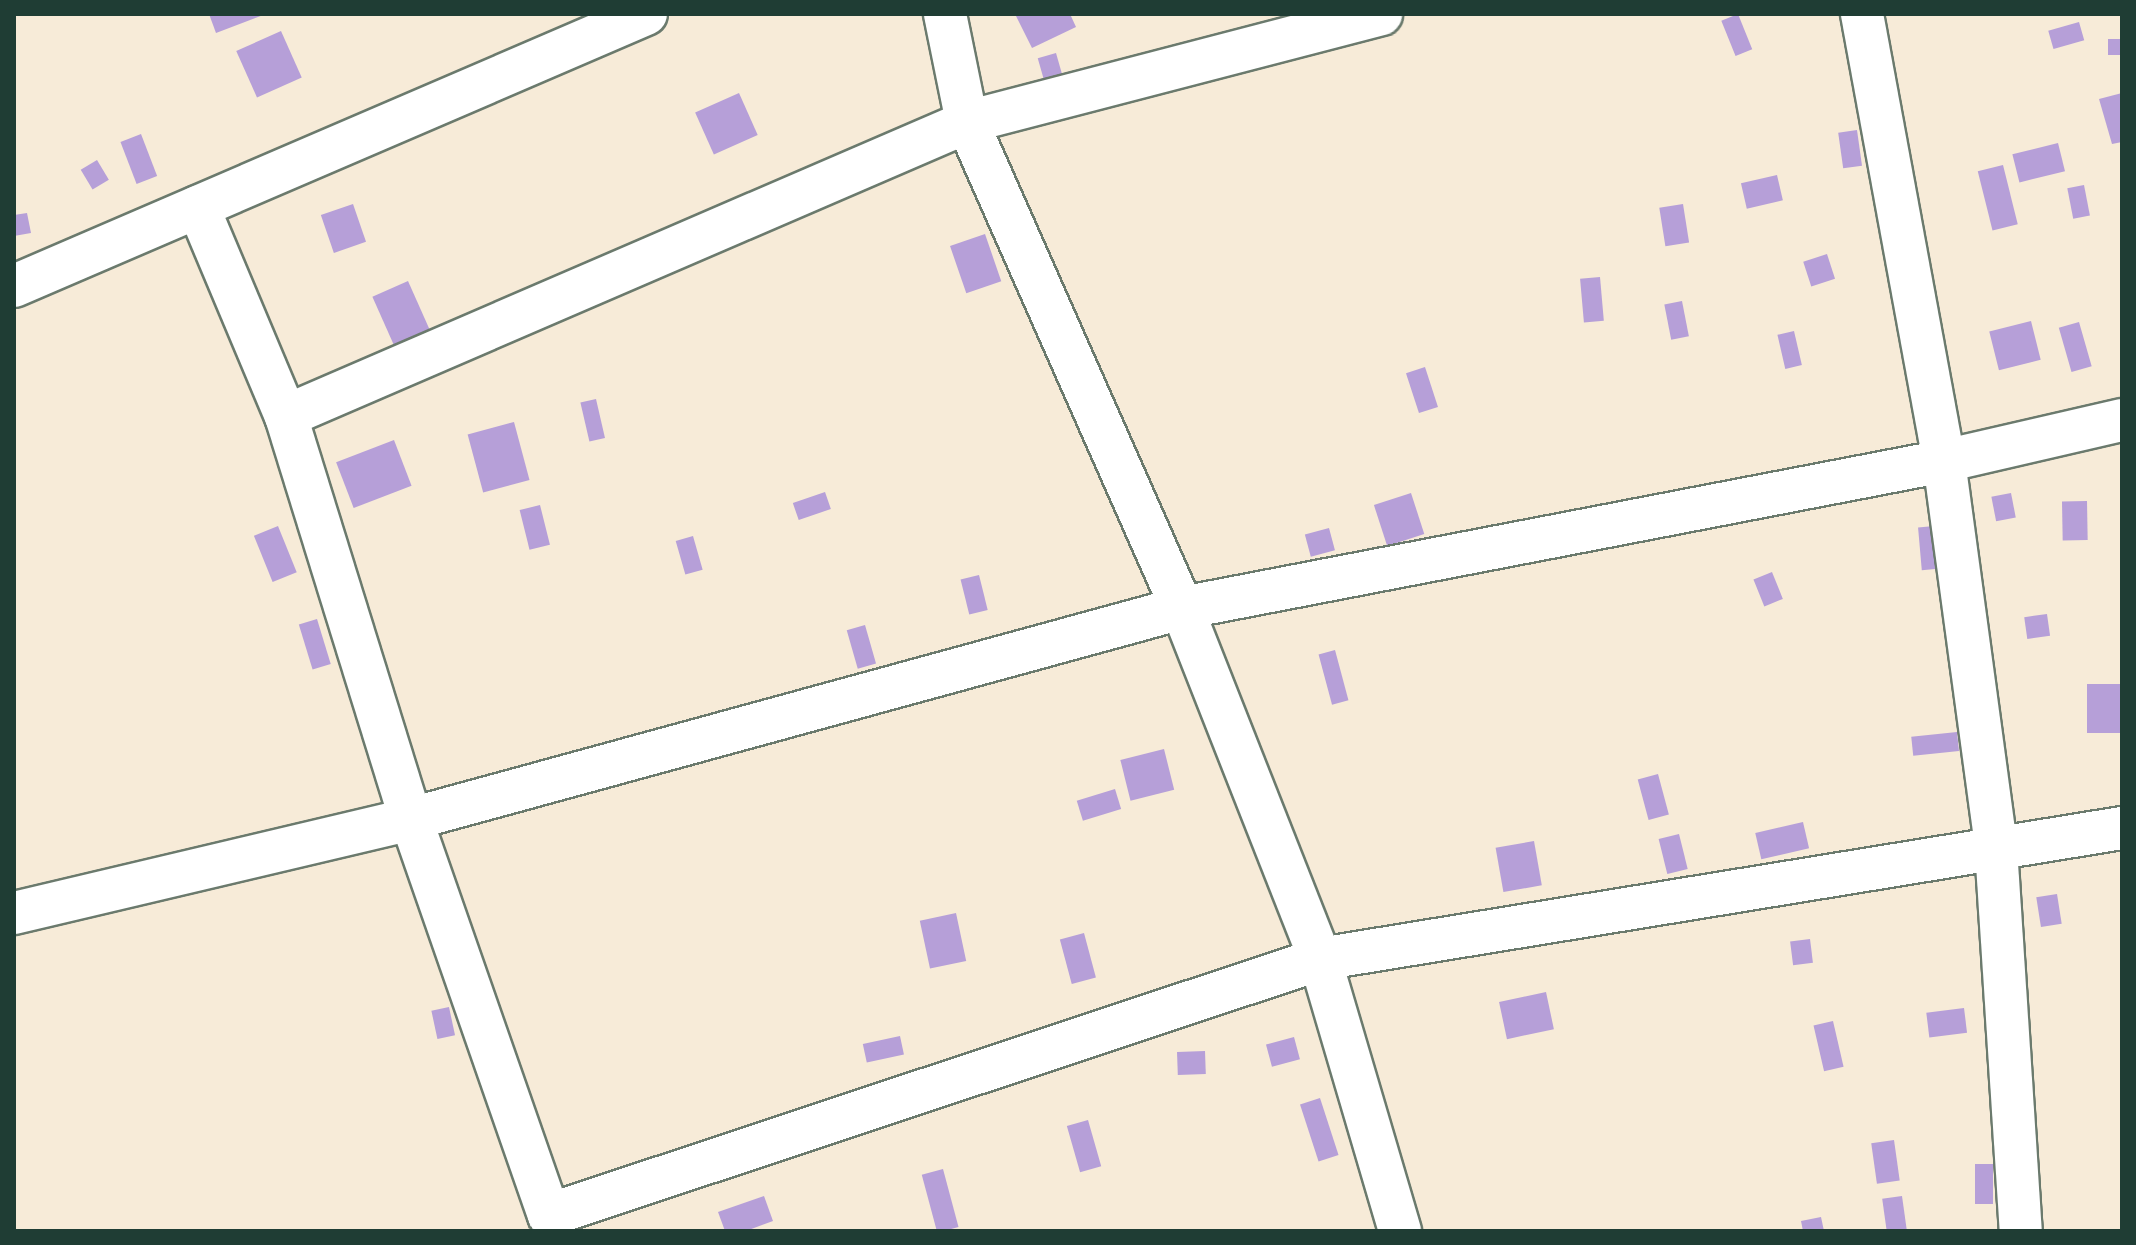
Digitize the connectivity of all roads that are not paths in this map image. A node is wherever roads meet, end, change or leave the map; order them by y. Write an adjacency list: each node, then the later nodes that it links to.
1 (646, 14): 6 (street)
2 (945, 14): 5 (street)
3 (1381, 14): 5 (street)
4 (1862, 14): 10 (street)
5 (967, 122): 8 (street); 11 (street)
6 (198, 207): 7 (street); 8 (street)
7 (14, 286)
8 (286, 416): 12 (street)
9 (2122, 420): 10 (street)
10 (1944, 461): 11 (street); 14 (street)
11 (1182, 608): 12 (street); 16 (street)
12 (411, 819): 15 (street); 16 (street)
13 (2122, 828): 14 (street)
14 (1996, 848): 16 (street); 18 (street)
15 (14, 913)
16 (1320, 959): 17 (street)
17 (1400, 1231)
18 (2021, 1231)

